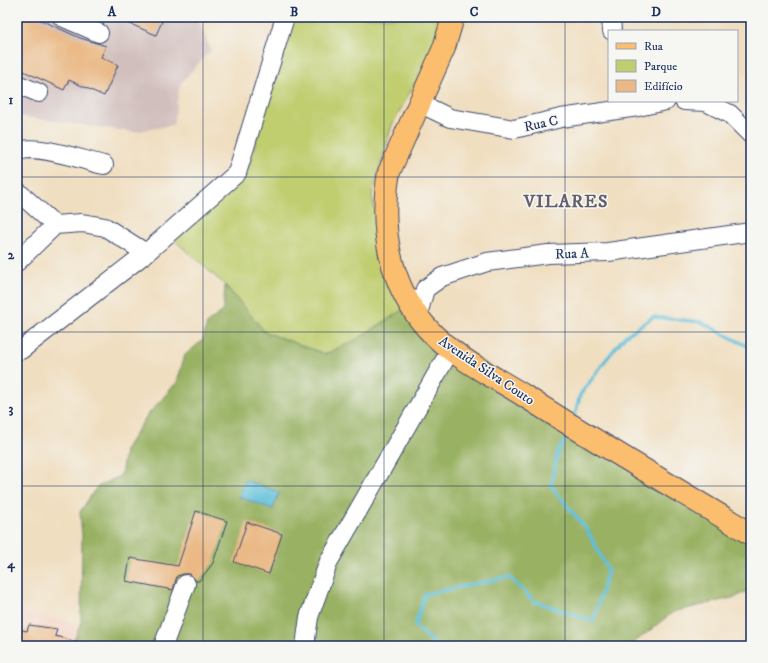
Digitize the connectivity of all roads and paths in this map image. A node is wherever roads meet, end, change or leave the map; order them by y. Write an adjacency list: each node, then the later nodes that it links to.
1 (62, 17): 6 (street)
2 (285, 17): 19 (street)
3 (453, 17): 11 (main road, Avenida Silva Couto)
4 (611, 17): 5 (street)
5 (612, 30)
6 (99, 32)
7 (17, 84): 8 (street)
8 (39, 93)
9 (655, 102): 12 (street, Rua C)
10 (706, 102): 13 (street)
11 (419, 103): 12 (street, Rua C); 21 (main road, Avenida Silva Couto)
12 (623, 105)
13 (751, 135)
14 (17, 152): 15 (street)
15 (104, 165)
16 (17, 191): 17 (street)
17 (55, 225): 19 (street); 20 (street)
18 (751, 232): 21 (street, Rua A)
19 (146, 253): 23 (street)
20 (17, 262)
21 (418, 315): 22 (main road, Avenida Silva Couto)
22 (451, 349): 24 (main road, Avenida Silva Couto); 27 (street)
23 (21, 350)
24 (751, 534)
25 (186, 584): 26 (street)
26 (163, 646)
27 (305, 646)

